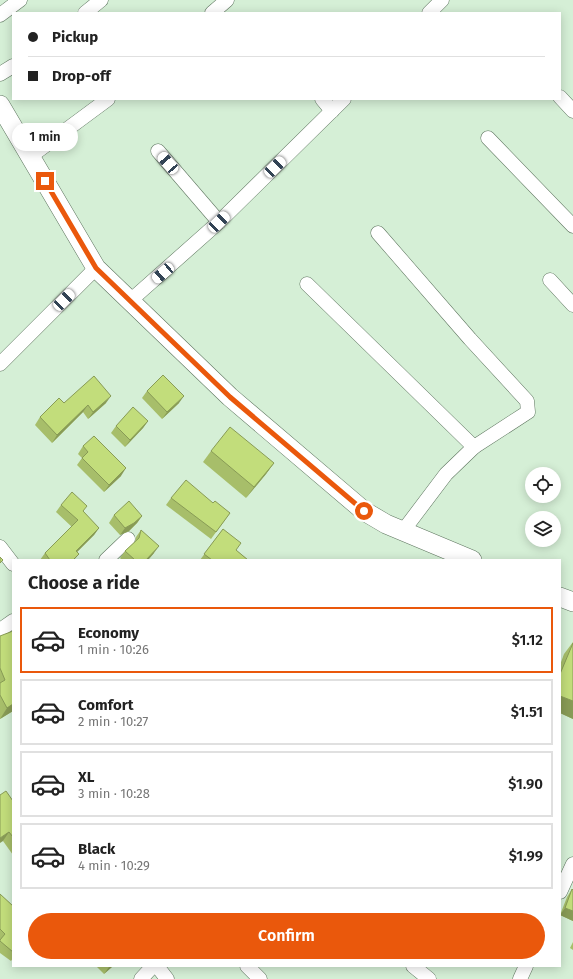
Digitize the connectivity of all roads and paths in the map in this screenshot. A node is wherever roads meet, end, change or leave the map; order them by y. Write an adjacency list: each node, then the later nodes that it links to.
1 (20, 0): 8 (street)
2 (101, 0): 5 (street)
3 (227, 0): 6 (street)
4 (442, 0): 7 (street)
5 (86, 12)
6 (213, 12)
7 (430, 12)
8 (0, 15)
9 (12, 67): 10 (street)
10 (0, 74)
11 (561, 98): 17 (street)
12 (107, 100): 20 (street)
13 (323, 100): 16 (street)
14 (343, 100): 16 (street)
15 (0, 106): 20 (main road)
16 (332, 110): 21 (street)
17 (573, 111)
18 (488, 138): 22 (street)
19 (158, 151): 21 (street)
20 (31, 156): 24 (main road)
21 (219, 222): 27 (street)
22 (573, 226)
23 (378, 233): 30 (street)
24 (96, 268): 27 (main road); 29 (street)
25 (550, 280): 28 (street)
26 (307, 284): 30 (street)
27 (130, 301): 31 (main road)
28 (573, 305)
29 (0, 364)
30 (474, 447): 31 (street)
31 (403, 531): 35 (main road)
32 (128, 539): 34 (street)
33 (0, 547): 36 (street)
34 (107, 559)
35 (470, 559)
36 (12, 563)
37 (561, 596): 38 (main road)
38 (573, 602)
39 (12, 622): 40 (street)
40 (0, 630)
41 (573, 864): 42 (street)
42 (561, 890)
43 (152, 967): 48 (street)
44 (158, 967): 49 (street)
45 (249, 967): 50 (street)
46 (415, 967): 51 (street)
47 (526, 967): 52 (street)
48 (141, 979)
49 (167, 979)
50 (260, 979)
51 (429, 979)
52 (520, 979)

